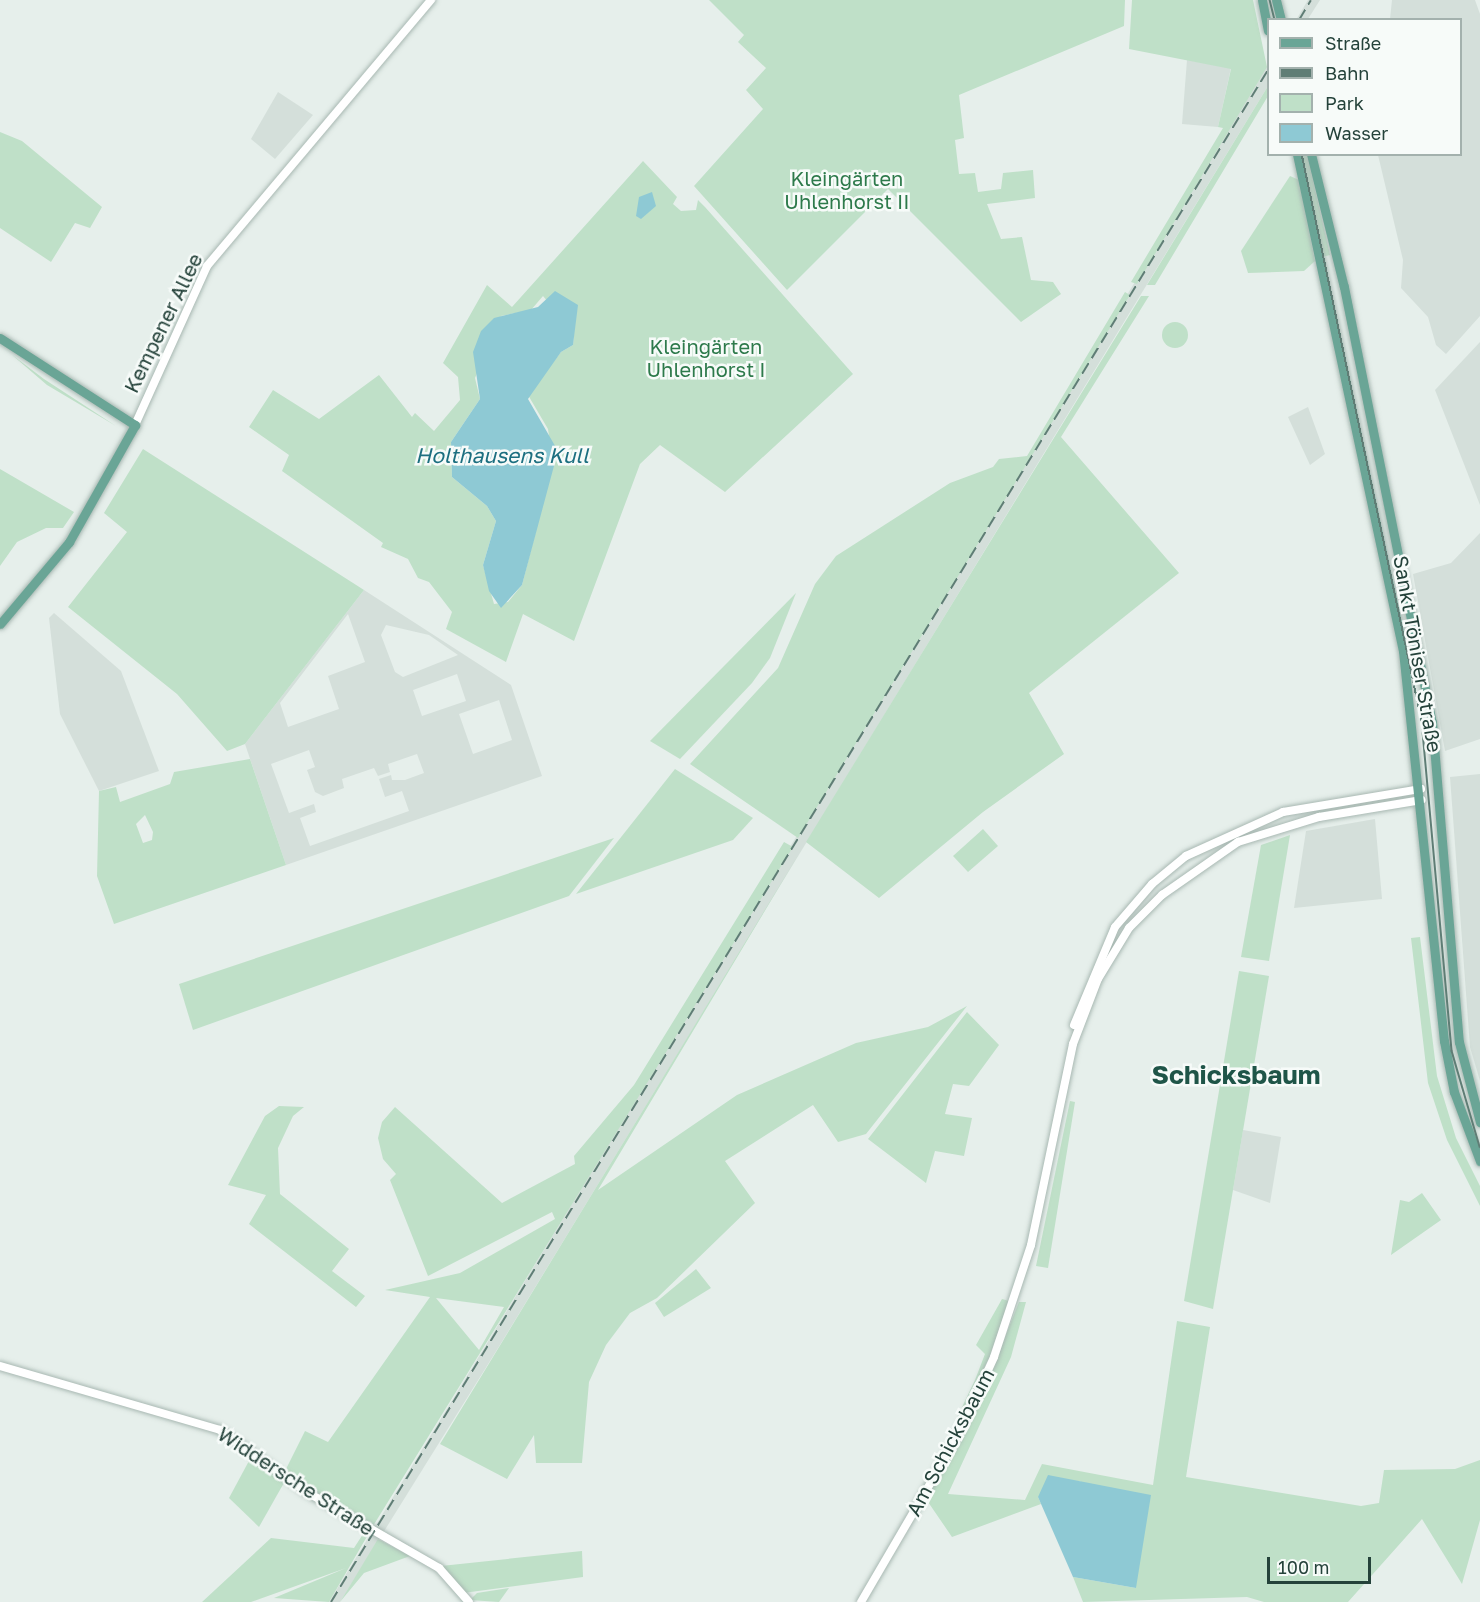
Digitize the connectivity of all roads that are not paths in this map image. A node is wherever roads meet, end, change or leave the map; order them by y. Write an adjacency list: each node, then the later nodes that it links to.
1 (431, 0): 9 (street, Kempener Allee)
2 (1262, 0): 5 (main road)
3 (1276, 0): 4 (main road)
4 (1280, 18)
5 (1267, 21)
6 (1297, 156): 11 (main road, Sankt Töniser Straße)
7 (1311, 156): 14 (main road, Sankt Töniser Straße)
8 (0, 338): 9 (main road)
9 (135, 425): 10 (main road, Kempener Allee)
10 (0, 624)
11 (1421, 789): 12 (main road, Sankt Töniser Straße); 13 (street, Am Schicksbaum)
12 (1422, 800): 13 (street, Am Schicksbaum); 15 (main road, Sankt Töniser Straße)
13 (1067, 1064): 18 (street, Am Schicksbaum)
14 (1480, 1122)
15 (1480, 1161)
16 (0, 1366): 17 (street, Widdersche Straße)
17 (469, 1602)
18 (861, 1602)

